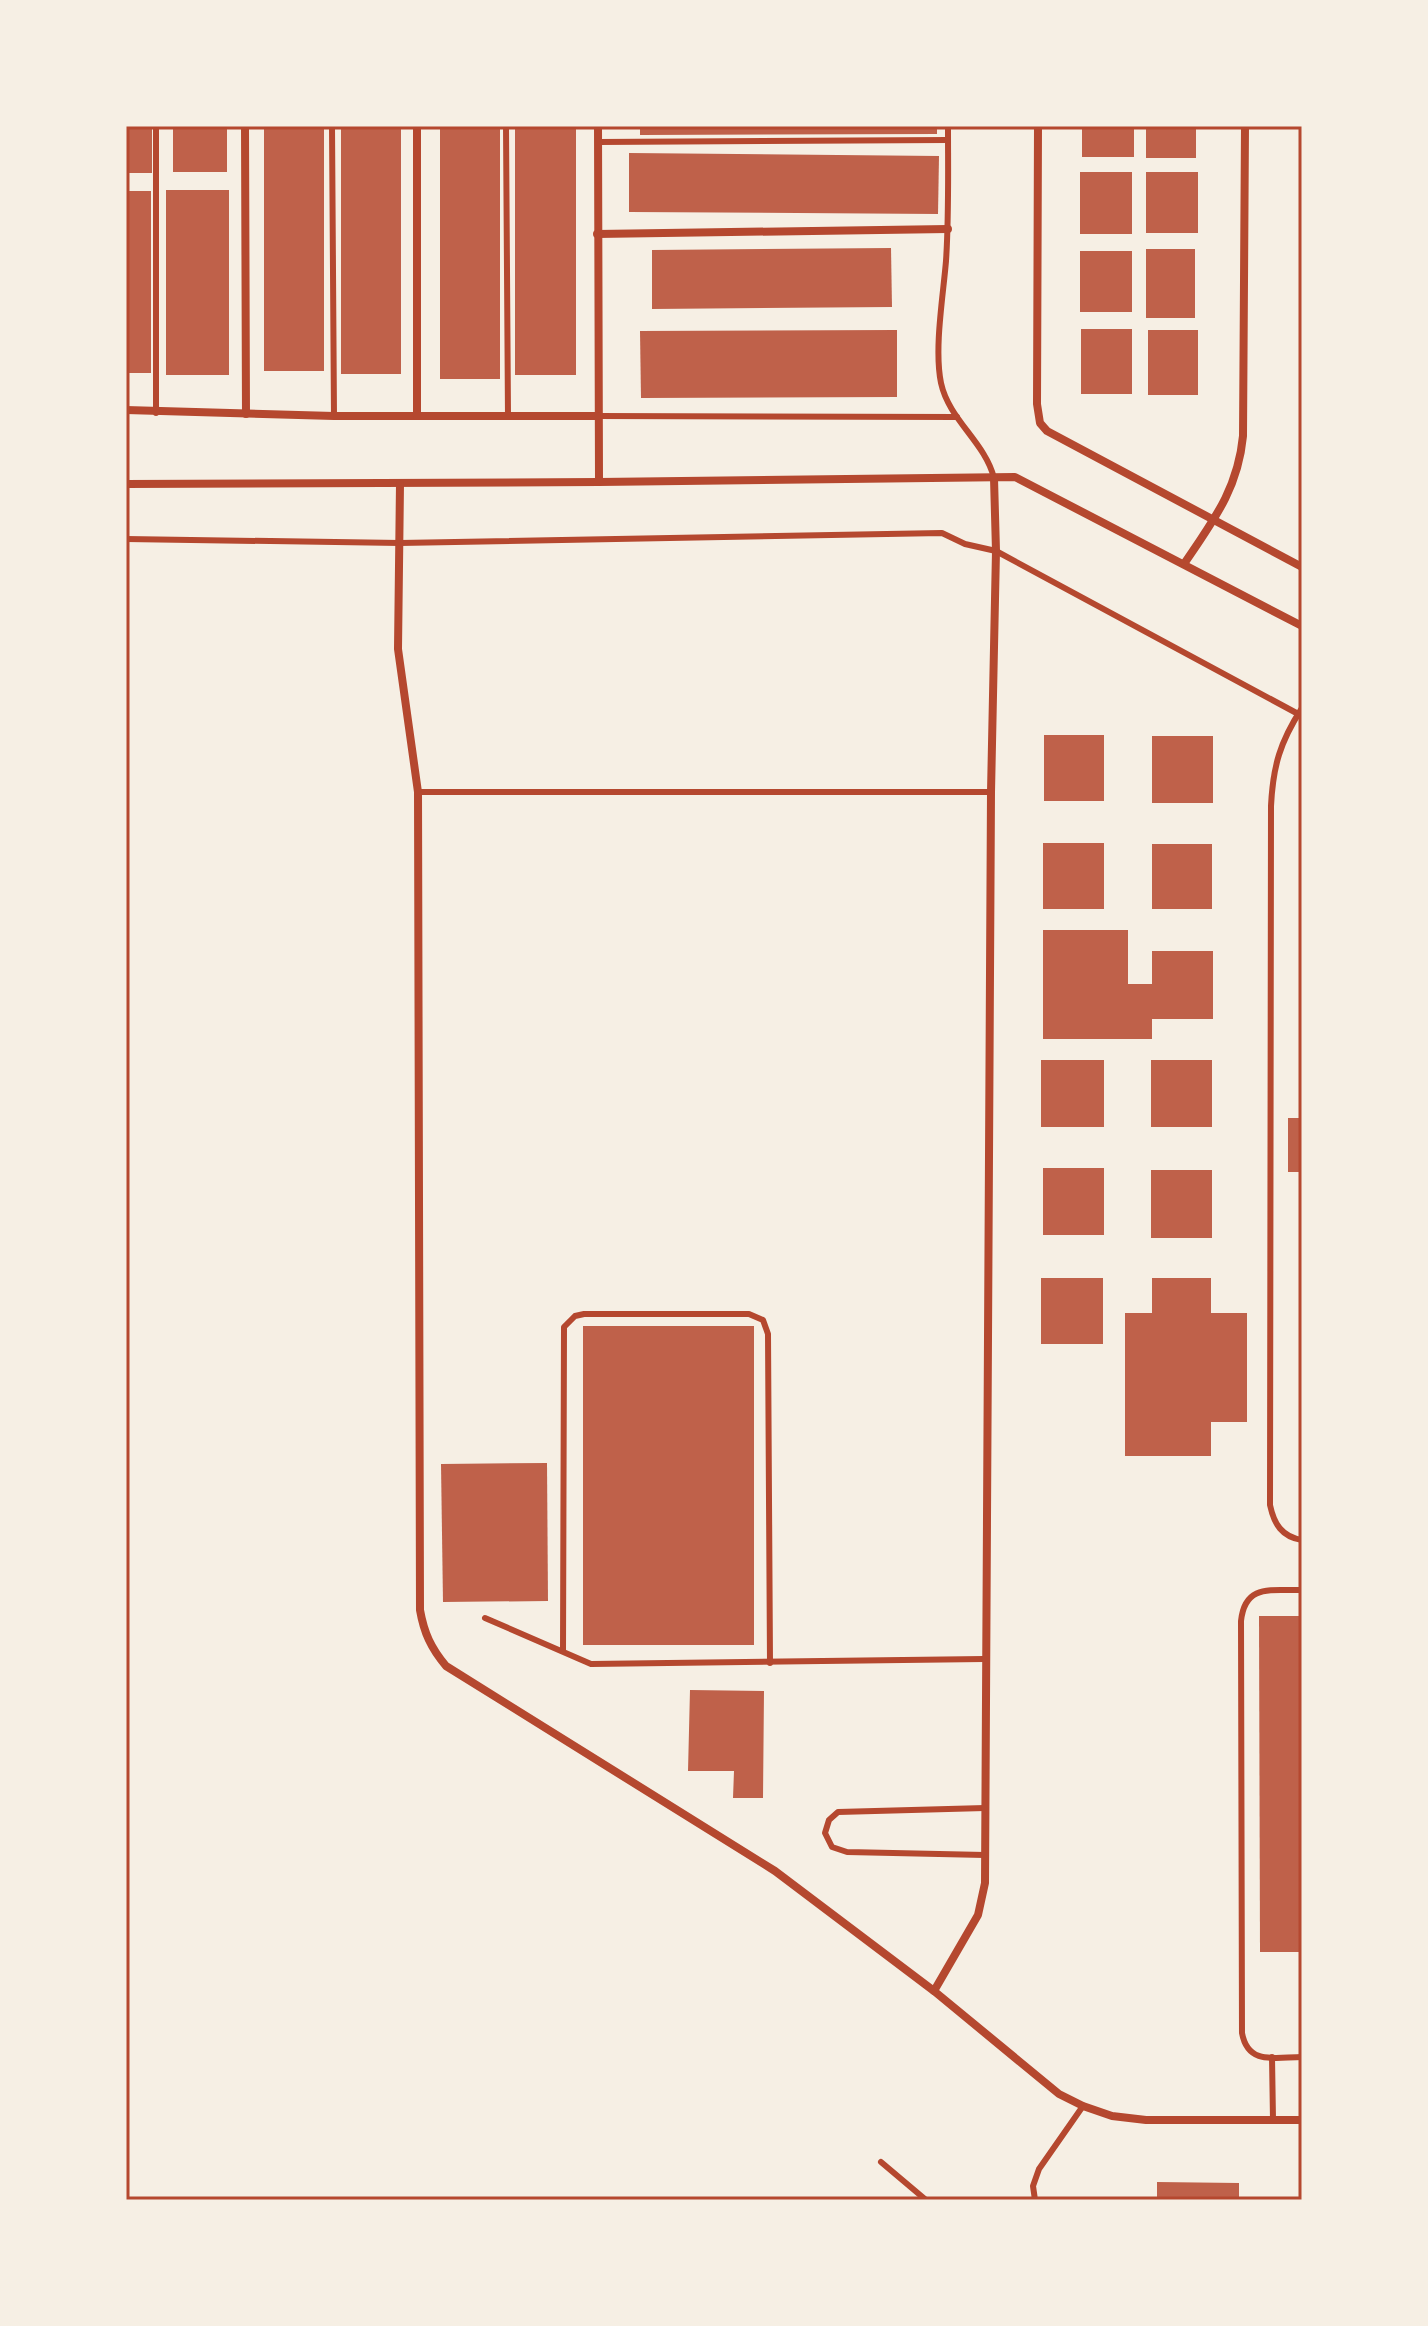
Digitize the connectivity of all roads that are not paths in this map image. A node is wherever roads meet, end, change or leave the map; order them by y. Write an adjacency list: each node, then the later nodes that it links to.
1 (156, 126): 15 (lane)
2 (245, 126): 16 (street)
3 (332, 126): 17 (lane)
4 (417, 126): 18 (street)
5 (506, 126): 19 (lane)
6 (598, 126): 11 (street)
7 (948, 126): 10 (lane)
8 (1038, 126): 26 (street)
9 (1245, 126): 26 (street)
10 (948, 140): 11 (lane); 12 (lane)
11 (598, 142): 13 (street)
12 (948, 229): 13 (street); 21 (lane)
13 (597, 234): 20 (street)
14 (126, 410): 15 (street)
15 (156, 413): 16 (street)
16 (246, 414): 17 (street)
17 (334, 416): 18 (street)
18 (417, 416): 19 (street)
19 (508, 416): 20 (street)
20 (597, 416): 21 (lane); 23 (street)
21 (957, 417): 22 (lane)
22 (994, 478): 23 (street); 29 (street); 30 (street)
23 (599, 482): 25 (street)
24 (126, 484): 25 (street)
25 (400, 484): 28 (street)
26 (1213, 520): 30 (street); 31 (street)
27 (126, 539): 28 (lane)
28 (400, 543): 29 (lane); 34 (street)
29 (996, 551): 33 (lane); 35 (street)
30 (1184, 564): 32 (street)
31 (1302, 567)
32 (1302, 626)
33 (1301, 713): 36 (lane)
34 (418, 792): 35 (lane); 44 (street)
35 (991, 792): 40 (street)
36 (1302, 1540)
37 (1302, 1590): 45 (lane)
38 (485, 1618): 39 (lane)
39 (563, 1651): 41 (lane); 41 (lane)
40 (984, 1659): 41 (lane); 42 (street)
41 (770, 1663)
42 (985, 1808): 43 (street); 43 (lane)
43 (985, 1855): 44 (street)
44 (934, 1991): 47 (street)
45 (1272, 2057): 46 (lane); 48 (lane)
46 (1302, 2057)
47 (1083, 2106): 48 (street); 52 (lane)
48 (1273, 2120): 49 (street)
49 (1302, 2120)
50 (881, 2162): 51 (lane)
51 (926, 2200)
52 (1034, 2200)

